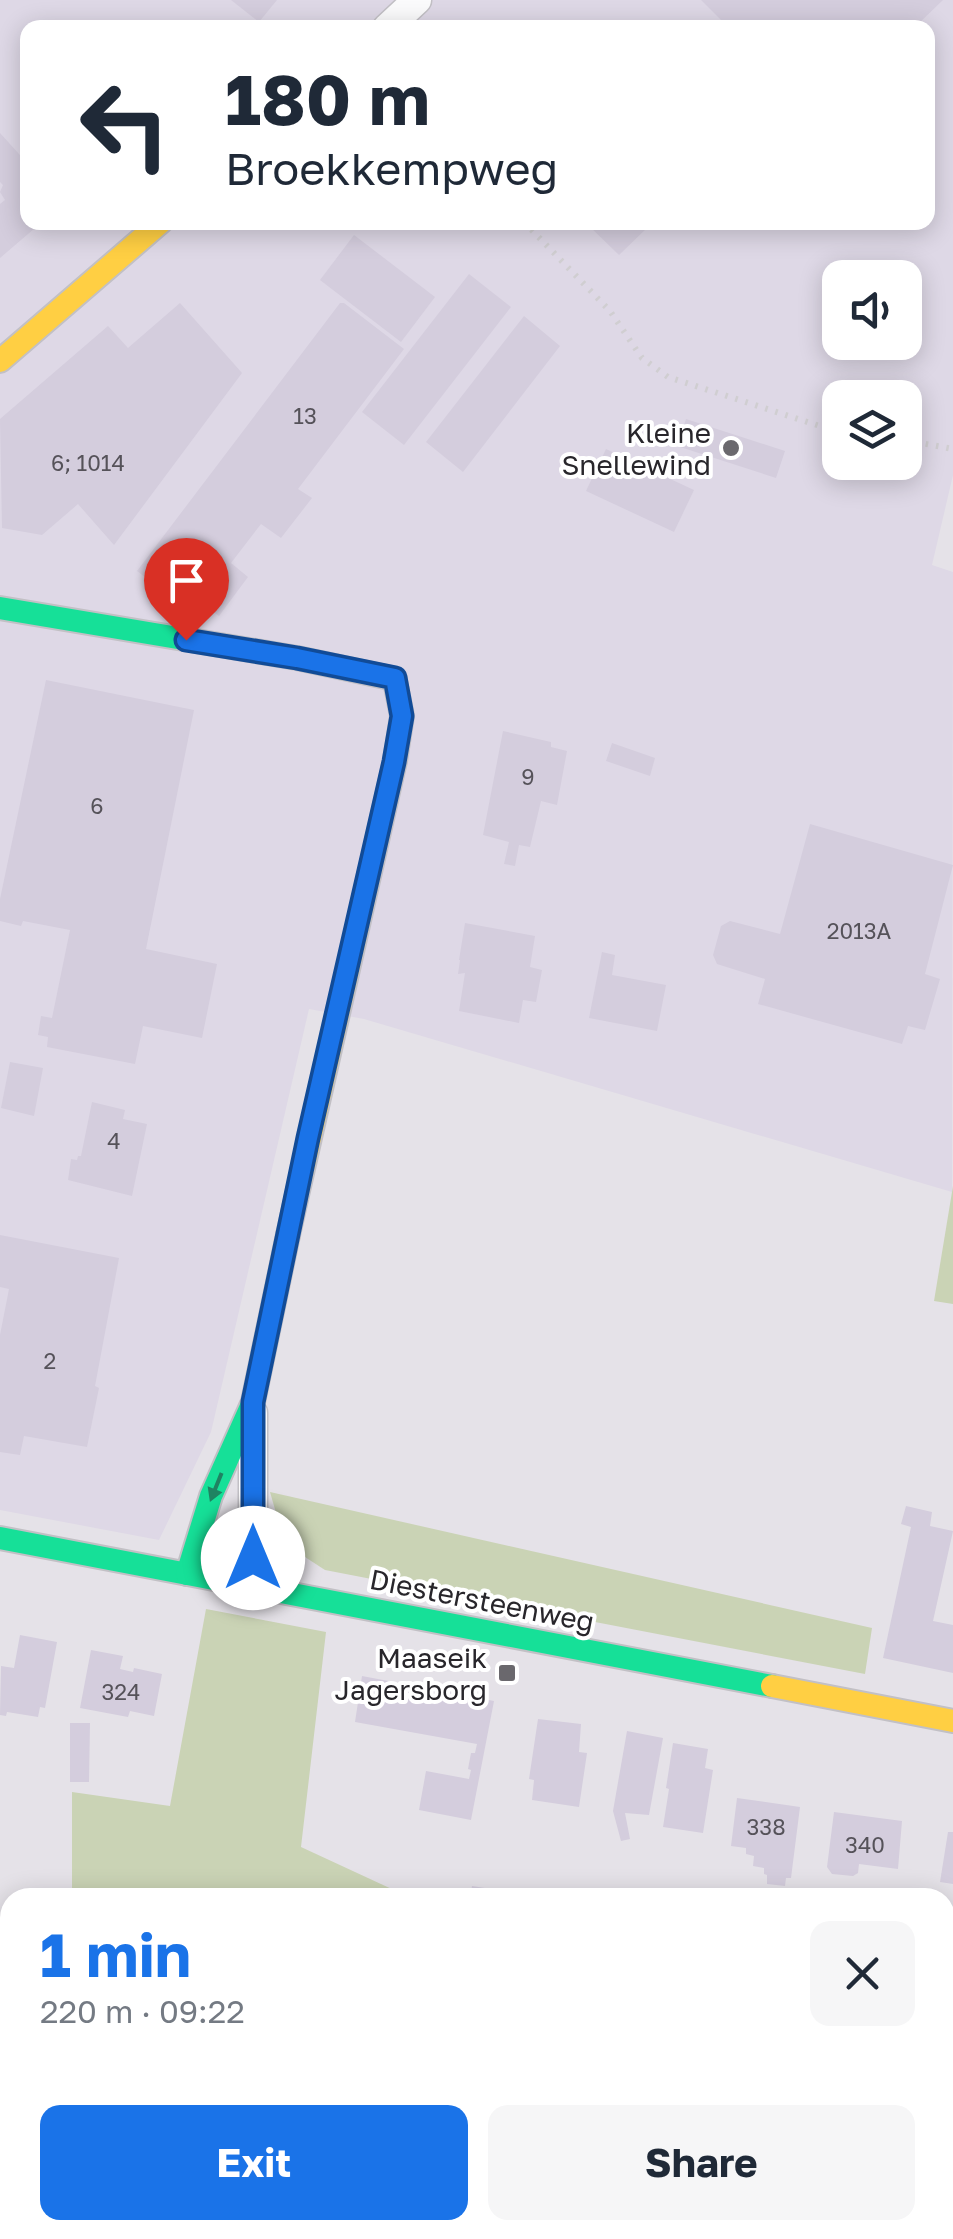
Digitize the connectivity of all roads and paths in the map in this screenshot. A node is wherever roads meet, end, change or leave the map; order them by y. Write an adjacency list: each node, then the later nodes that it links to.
1 (417, 0): 2 (street)
2 (396, 20)
3 (153, 230): 5 (street)
4 (532, 230): 6 (path)
5 (0, 361)
6 (822, 427)
7 (922, 443): 8 (path)
8 (953, 449)
9 (0, 608): 10 (street)
10 (253, 1402): 12 (street, one-way to 12); 13 (street)
11 (0, 1538): 12 (street, Diestersteenweg)
12 (187, 1574): 13 (street, Diestersteenweg)
13 (253, 1586): 14 (street, Diestersteenweg)
14 (953, 1720)

